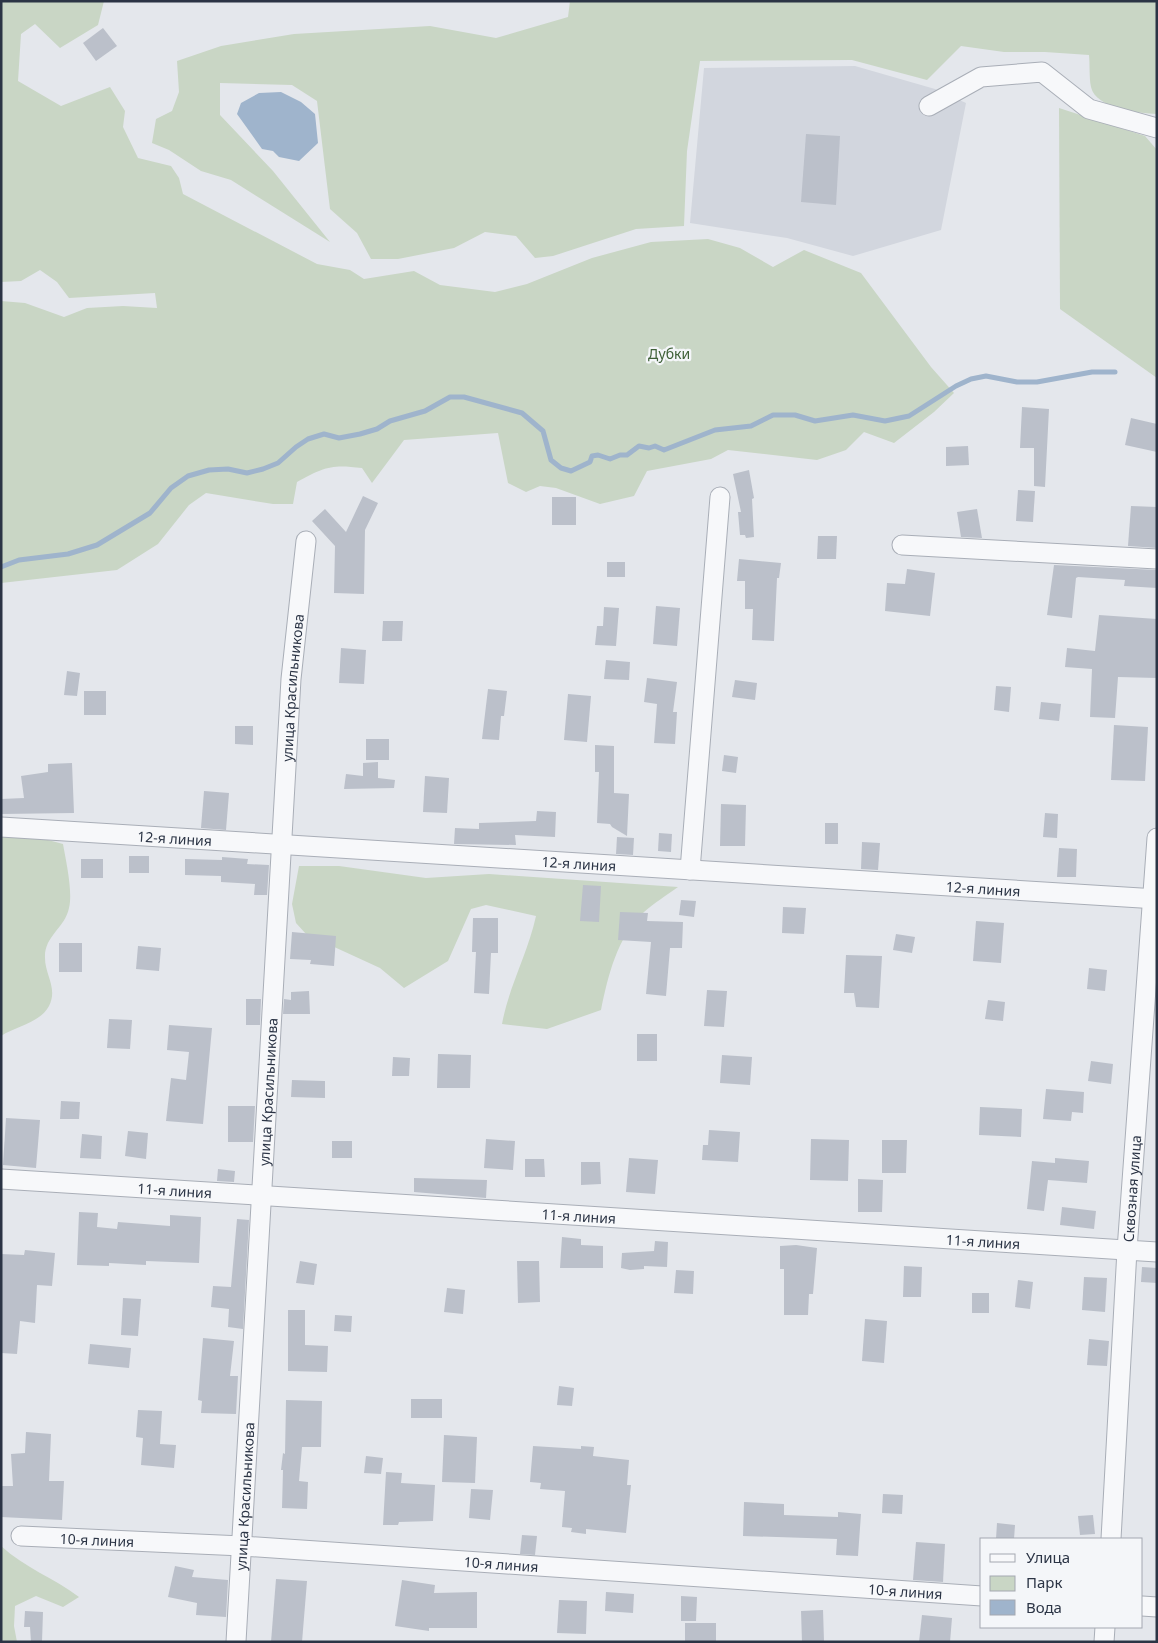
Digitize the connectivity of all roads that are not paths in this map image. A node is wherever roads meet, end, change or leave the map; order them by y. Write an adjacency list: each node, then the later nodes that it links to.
1 (929, 106): 2 (street)
2 (1157, 128)
3 (720, 497): 10 (street)
4 (306, 541): 9 (street, улица Красильникова)
5 (902, 546): 6 (street)
6 (1157, 559)
7 (1, 827): 9 (street, 12-я линия)
8 (1157, 838): 11 (street, Сквозная улица)
9 (282, 845): 10 (street, 12-я линия); 13 (street, улица Красильникова)
10 (690, 870): 11 (street, 12-я линия)
11 (1154, 899): 14 (street, Сквозная улица)
12 (1, 1179): 13 (street, 11-я линия)
13 (262, 1194): 14 (street, 11-я линия); 18 (street, улица Красильникова)
14 (1127, 1250): 15 (street, 11-я линия); 17 (street, Сквозная улица)
15 (1157, 1252)
16 (21, 1536): 18 (street, 10-я линия)
17 (1110, 1538)
18 (242, 1546): 19 (street, 10-я линия); 23 (street, улица Красильникова)
19 (980, 1596)
20 (1143, 1606): 21 (street)
21 (1157, 1607)
22 (1105, 1628): 24 (street)
23 (236, 1642)
24 (1104, 1642)

